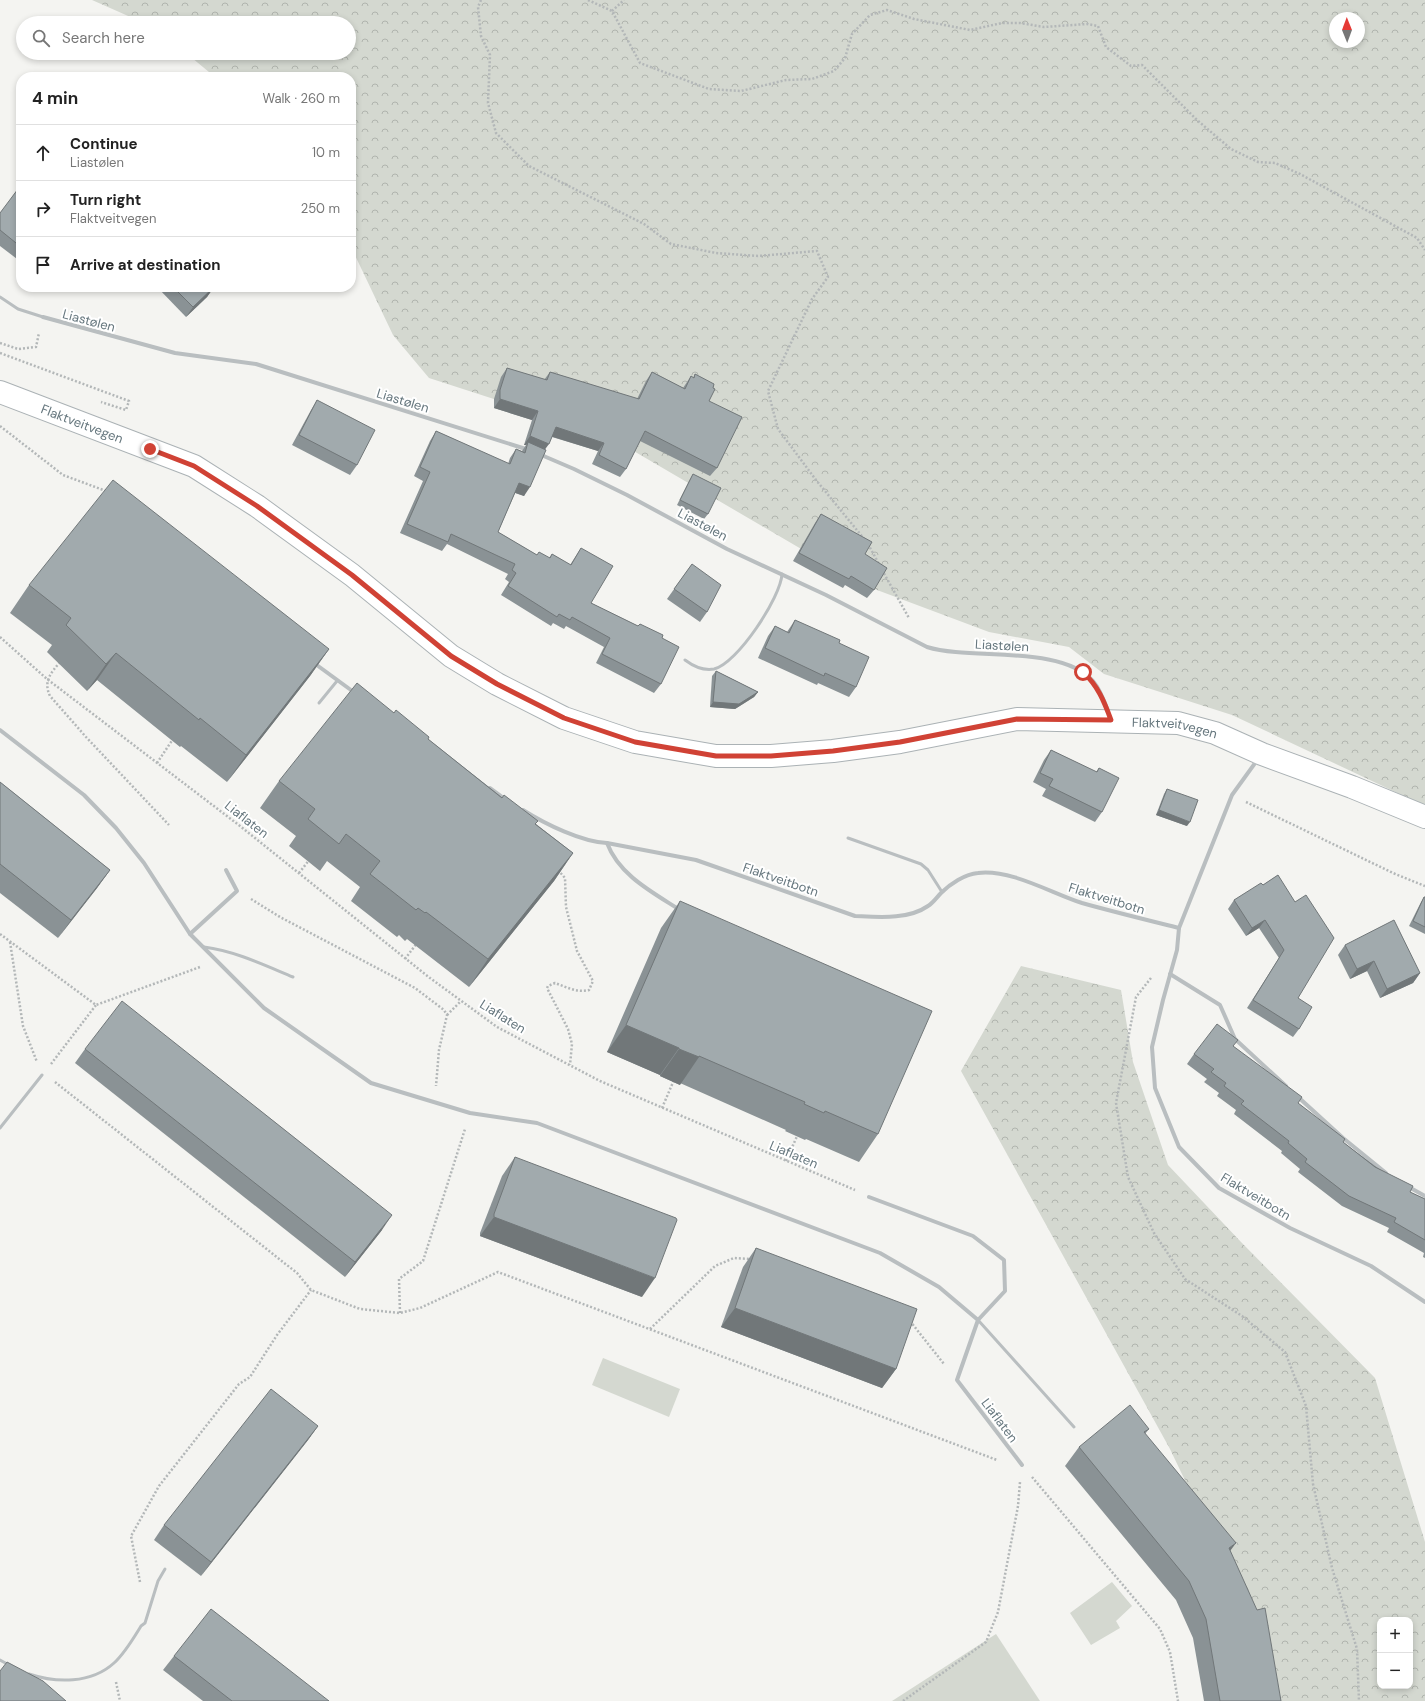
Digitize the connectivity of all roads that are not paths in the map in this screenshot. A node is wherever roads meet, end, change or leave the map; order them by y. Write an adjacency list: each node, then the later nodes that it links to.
1 (0, 297): 2 (lane, Liastølen)
2 (43, 317): 4 (street, Liastølen)
3 (0, 392): 10 (main road, Flaktveitvegen)
4 (782, 574): 6 (lane); 10 (street, Liastølen)
5 (308, 658): 7 (street)
6 (685, 660)
7 (337, 681): 8 (street); 9 (lane)
8 (362, 699)
9 (319, 703)
10 (1111, 720): 12 (main road, Flaktveitvegen)
11 (0, 730): 23 (street)
12 (1262, 754): 16 (main road, Flaktveitvegen); 22 (street, Flaktveitbotn)
13 (484, 784): 14 (street)
14 (511, 803)
15 (518, 807): 18 (street)
16 (1425, 816)
17 (848, 838): 20 (lane)
18 (607, 843): 20 (street, Flaktveitbotn); 21 (street)
19 (226, 870): 23 (street)
20 (942, 892): 22 (street, Flaktveitbotn)
21 (686, 914)
22 (1179, 928): 25 (street, Flaktveitbotn)
23 (190, 934): 24 (street)
24 (204, 947): 26 (lane); 34 (street)
25 (1170, 974): 29 (street); 33 (street, Flaktveitbotn)
26 (293, 977)
27 (42, 1075): 28 (lane)
28 (0, 1128)
29 (1392, 1178)
30 (1405, 1185): 32 (street)
31 (869, 1196): 34 (street)
32 (1425, 1196)
33 (1425, 1302)
34 (978, 1320): 35 (lane); 36 (street, Liaflaten)
35 (1074, 1427)
36 (1022, 1465)
37 (166, 1569): 40 (lane)
38 (0, 1660): 39 (lane)
39 (12, 1666)
40 (23, 1672)

